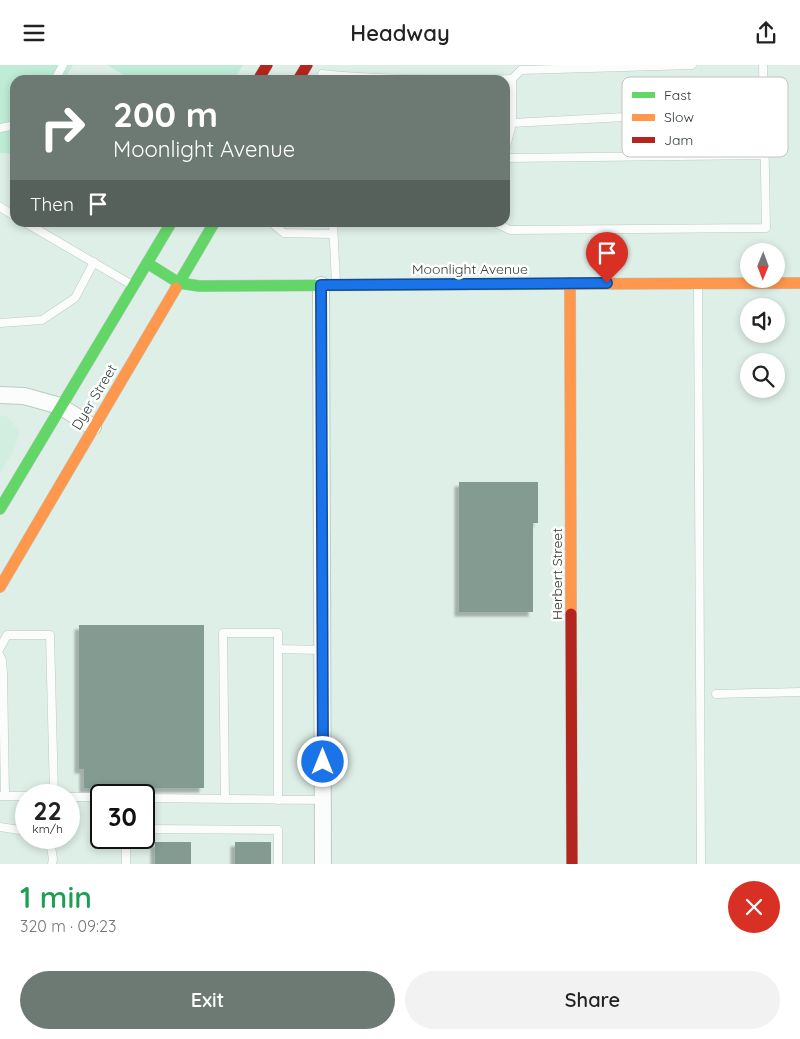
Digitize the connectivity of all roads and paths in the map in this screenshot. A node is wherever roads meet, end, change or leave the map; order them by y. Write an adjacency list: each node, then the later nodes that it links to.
1 (308, 65): 3 (lane)
2 (692, 65): 4 (lane)
3 (320, 75)
4 (512, 79): 6 (lane)
5 (622, 117): 6 (lane)
6 (512, 123): 7 (lane)
7 (510, 131)
8 (622, 157): 10 (lane)
9 (764, 157): 16 (lane)
10 (510, 158)
11 (33, 227): 18 (lane)
12 (170, 227): 19 (street, Dyer Street)
13 (212, 227): 20 (street, Dyer Street)
14 (277, 227): 17 (lane)
15 (332, 227): 17 (lane)
16 (504, 227)
17 (333, 234): 25 (lane)
18 (94, 262): 24 (lane); 26 (lane)
19 (147, 263): 20 (street, Moonlight Avenue); 24 (street, Dyer Street)
20 (179, 283): 25 (street, Moonlight Avenue); 29 (street, Dyer Street)
21 (570, 283): 22 (street, Moonlight Avenue); 25 (street, Moonlight Avenue); 54 (street, Herbert Street)
22 (698, 283): 23 (street, Moonlight Avenue); 55 (lane)
23 (800, 283)
24 (133, 285): 28 (street, Dyer Street)
25 (328, 285): 34 (street)
26 (0, 323)
27 (0, 395): 28 (street)
28 (60, 406): 29 (street); 30 (street, Dyer Street)
29 (93, 427): 31 (street, Dyer Street)
30 (0, 509)
31 (0, 587)
32 (0, 648): 38 (lane)
33 (278, 649): 34 (lane); 42 (lane); 43 (lane)
34 (322, 650): 44 (street)
35 (0, 656): 39 (lane)
36 (800, 692): 37 (lane)
37 (716, 694)
38 (54, 784)
39 (2, 796): 40 (lane)
40 (15, 796)
41 (155, 798): 42 (lane)
42 (225, 799): 43 (lane)
43 (278, 800): 44 (lane)
44 (323, 800): 53 (street)
45 (0, 827): 46 (lane)
46 (15, 829)
47 (155, 829): 52 (lane)
48 (51, 849): 50 (lane)
49 (126, 849): 51 (lane)
50 (52, 864)
51 (126, 864)
52 (278, 864)
53 (323, 864)
54 (572, 864)
55 (701, 864)

